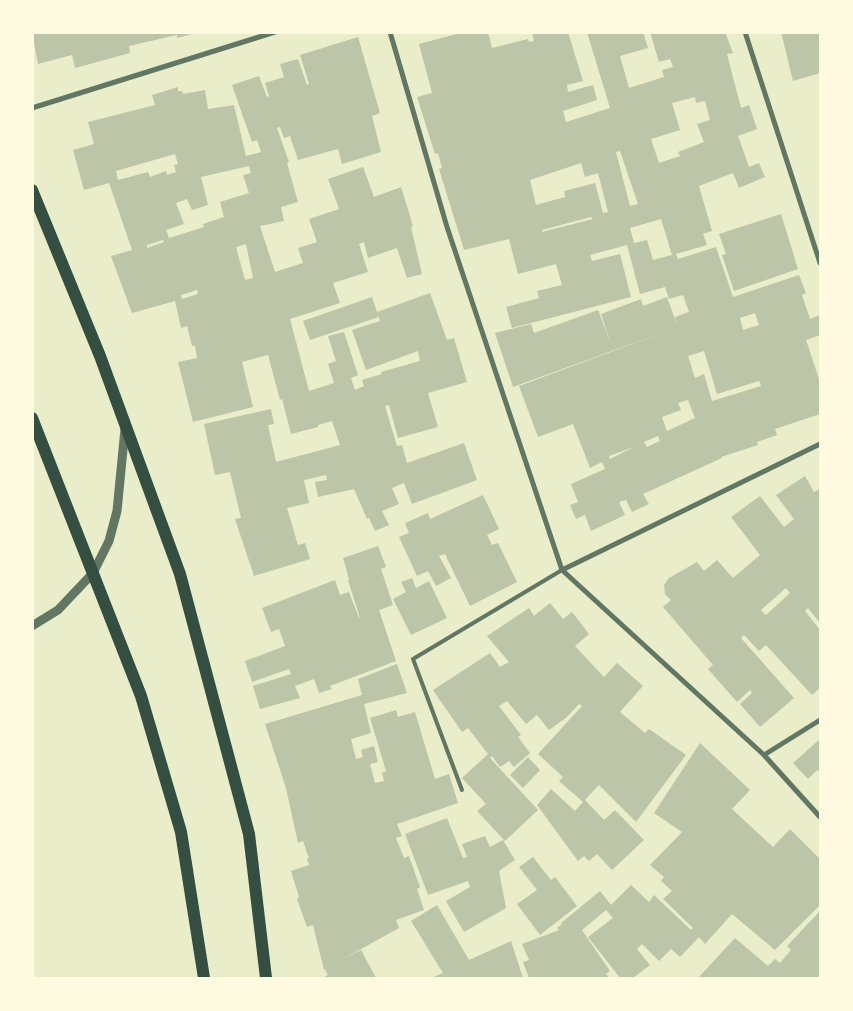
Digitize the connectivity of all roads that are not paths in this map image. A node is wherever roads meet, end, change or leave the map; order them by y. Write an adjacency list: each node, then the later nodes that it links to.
1 (275, 32): 4 (street)
2 (390, 32): 10 (street)
3 (745, 32): 6 (street)
4 (32, 108)
5 (32, 190): 8 (main road)
6 (820, 263)
7 (32, 418): 11 (main road)
8 (126, 424): 11 (street); 18 (main road)
9 (820, 444): 10 (street)
10 (562, 570): 14 (street); 15 (lane)
11 (93, 573): 12 (street); 17 (main road)
12 (32, 626)
13 (820, 720): 14 (street)
14 (764, 755): 16 (street)
15 (462, 790)
16 (820, 817)
17 (204, 978)
18 (266, 978)

